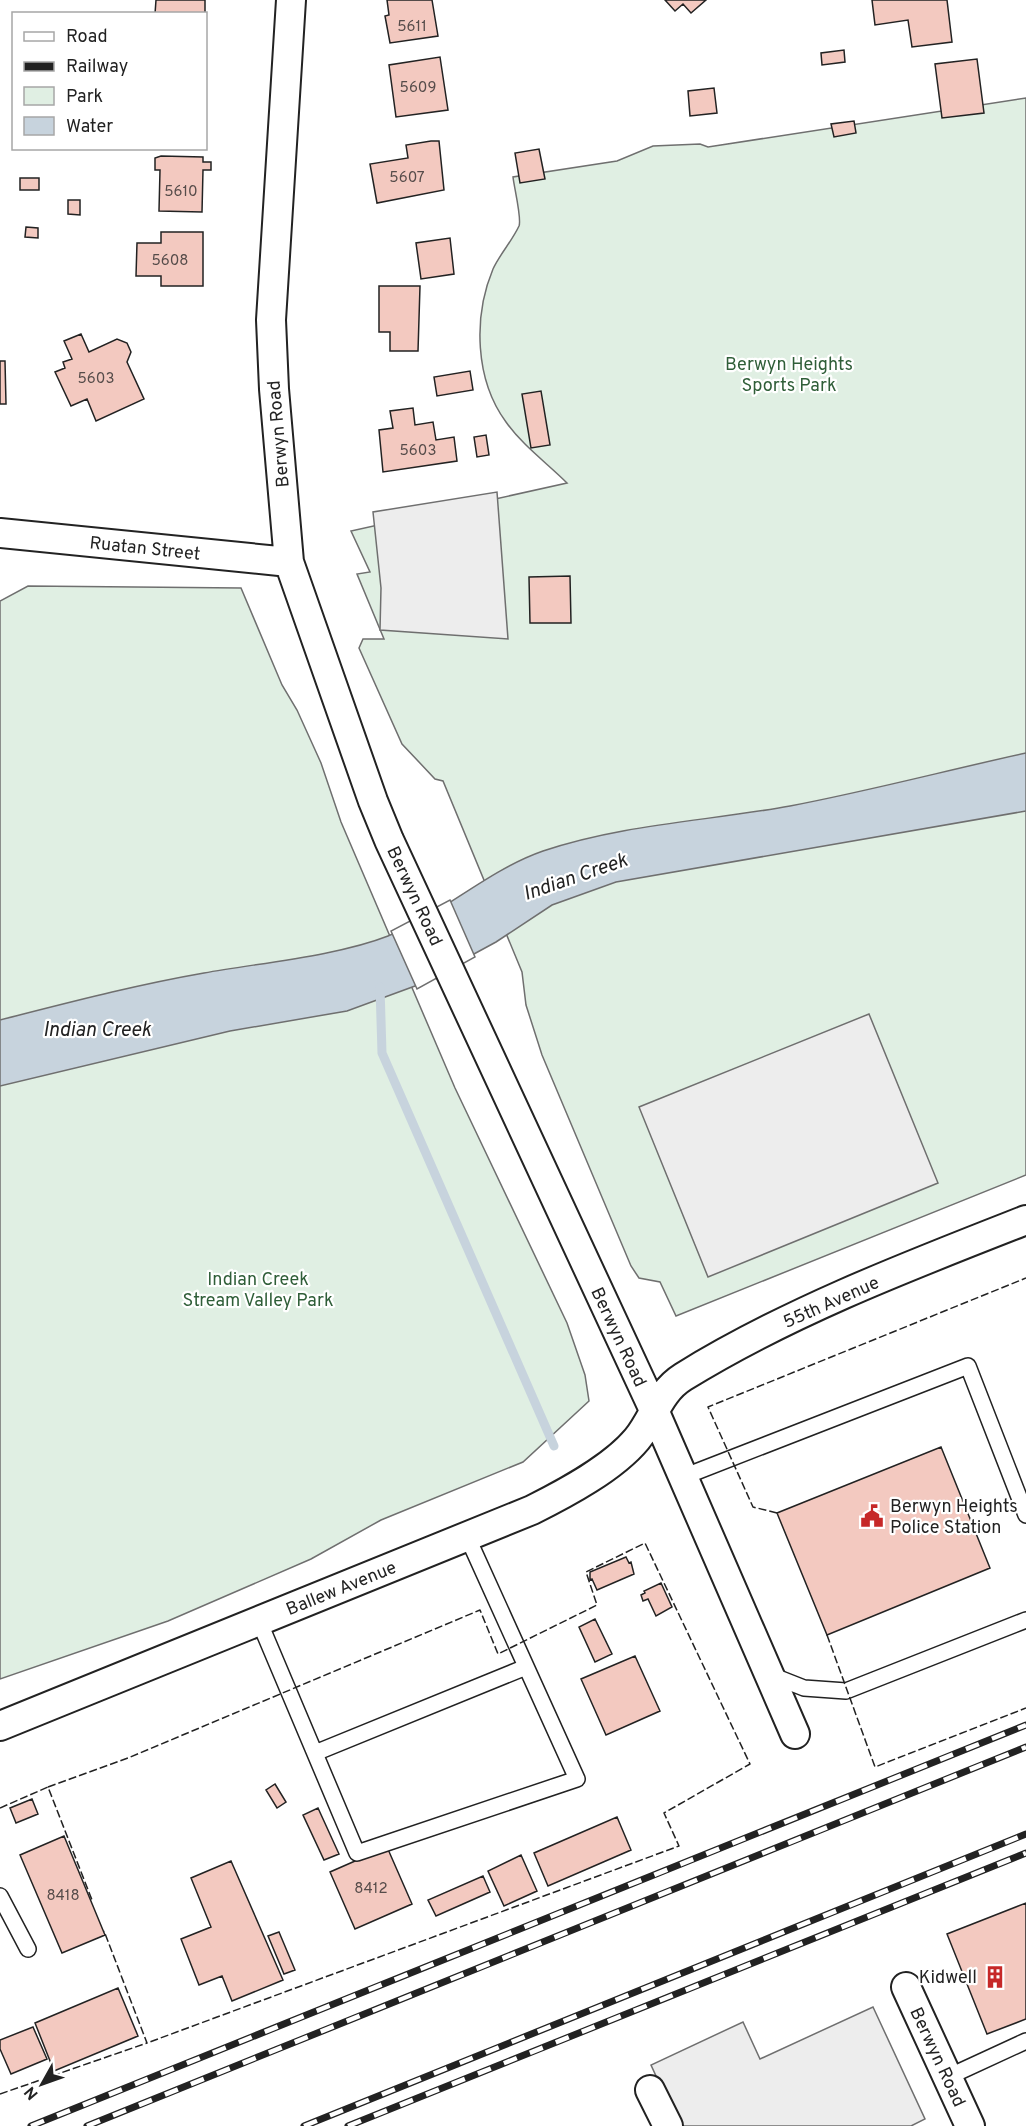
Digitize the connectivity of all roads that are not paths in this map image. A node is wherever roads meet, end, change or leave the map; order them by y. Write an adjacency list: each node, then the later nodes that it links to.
1 (291, 0): 3 (street, Berwyn Road)
2 (1, 534): 3 (street, Ruatan Street)
3 (289, 562): 5 (street, Berwyn Road)
4 (1026, 1220): 5 (street, 55th Avenue)
5 (654, 1410): 6 (street, Berwyn Road); 8 (street, Ballew Avenue)
6 (683, 1477): 7 (lane); 12 (street, Berwyn Road)
7 (1026, 1515)
8 (467, 1536): 10 (street, Ballew Avenue); 11 (lane)
9 (1026, 1620): 12 (lane)
10 (259, 1621): 13 (street, Ballew Avenue); 15 (lane)
11 (526, 1666): 15 (lane); 15 (lane)
12 (768, 1674): 14 (street, Berwyn Road)
13 (0, 1726)
14 (795, 1734)
15 (315, 1753)
16 (0, 1896): 17 (lane)
17 (28, 1949)
18 (906, 1987): 20 (street, Berwyn Road)
19 (1026, 2041): 20 (lane)
20 (948, 2077): 23 (street, Berwyn Road)
21 (650, 2090): 22 (street)
22 (668, 2126)
23 (970, 2126)

